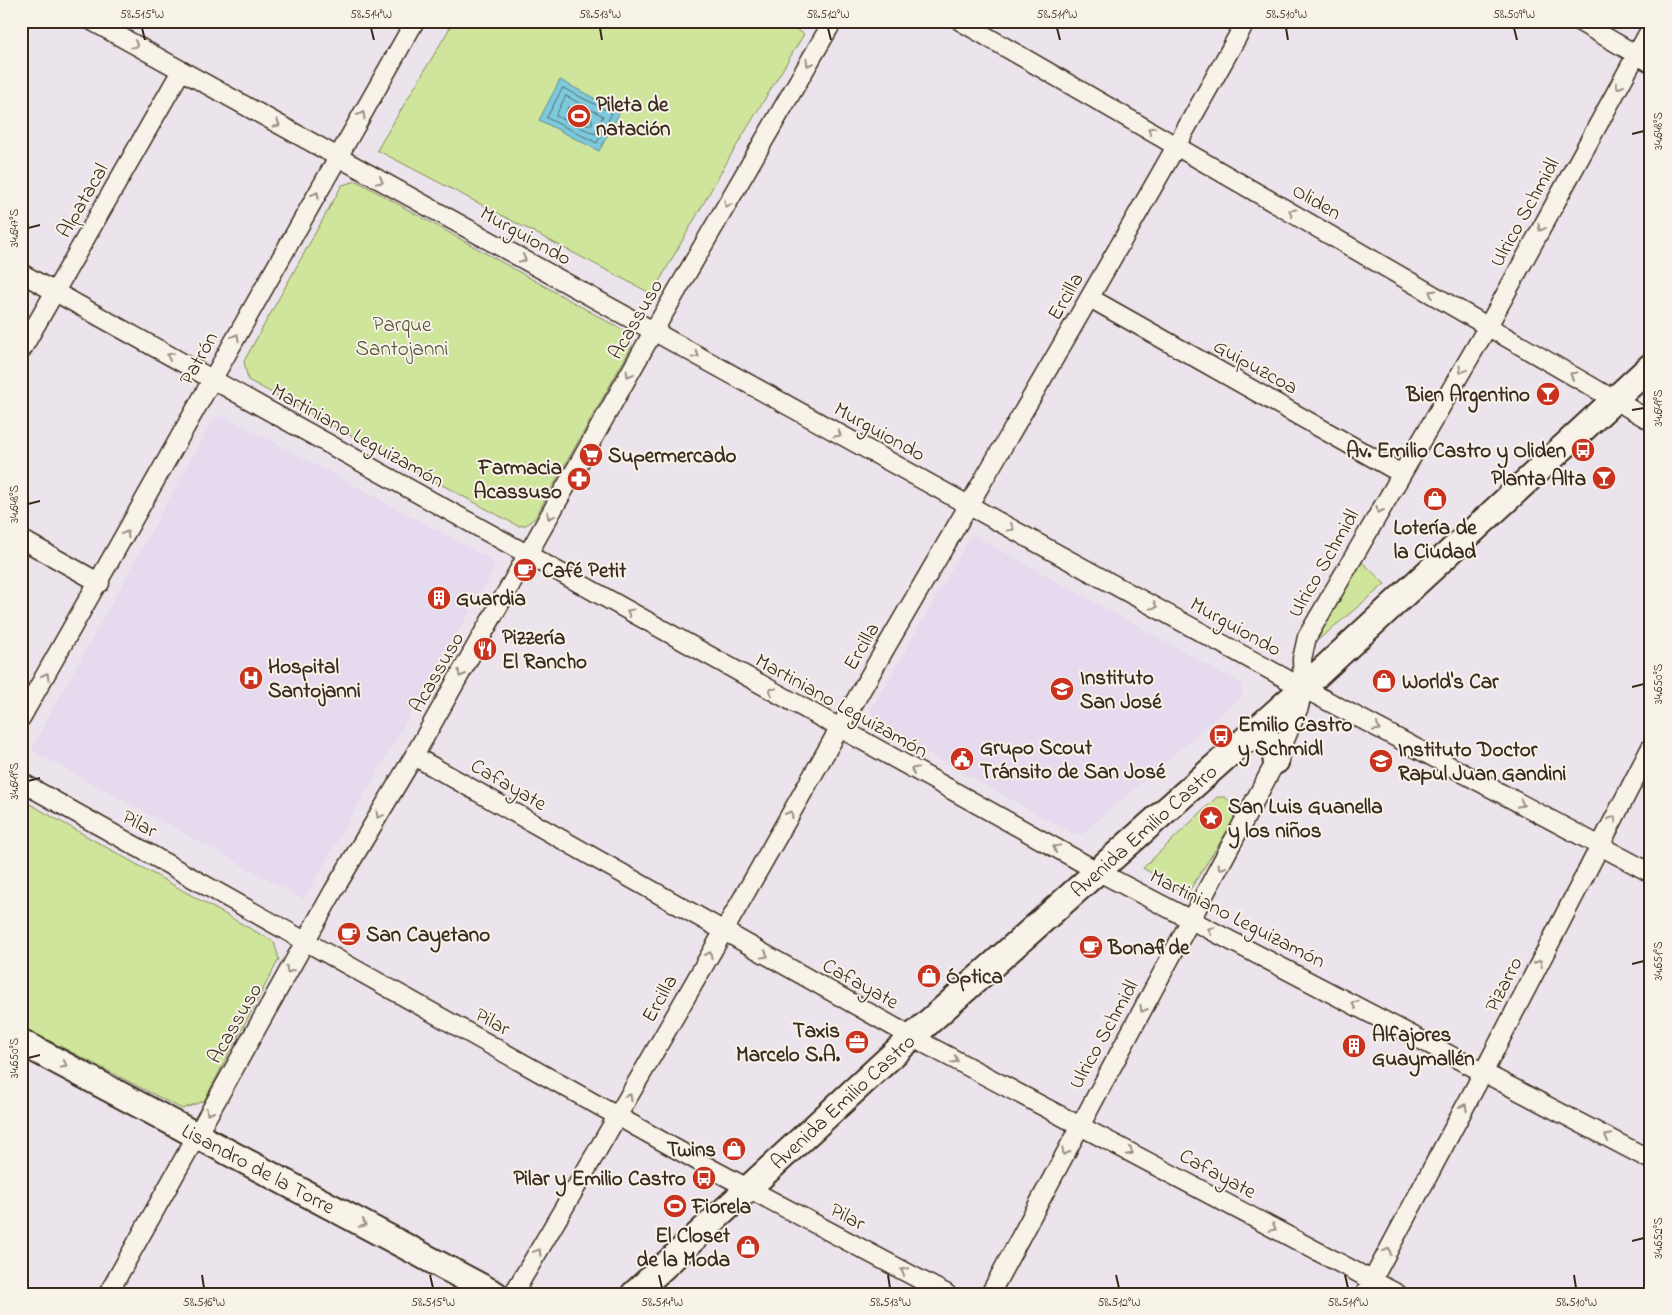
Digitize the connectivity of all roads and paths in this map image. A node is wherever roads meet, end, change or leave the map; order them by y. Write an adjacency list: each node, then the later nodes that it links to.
1 (92, 21): 9 (street, Murguiondo, one-way to 9)
2 (415, 21): 11 (street, Patrón, one-way to 2)
3 (833, 21): 16 (street, Acassuso, one-way to 16)
4 (960, 21): 10 (street, Oliden, one-way to 4)
5 (1246, 21): 10 (street, Ercilla)
6 (1578, 21): 8 (street)
7 (1651, 28): 8 (street, Ulrico Schmidl)
8 (1643, 59): 15 (street, Ulrico Schmidl, one-way to 15)
9 (181, 71): 11 (street, Murguiondo, one-way to 11); 13 (street, Alpatacal)
10 (1178, 146): 14 (street, Ercilla); 15 (street, Oliden, one-way to 10)
11 (338, 157): 16 (street, Murguiondo, one-way to 16); 19 (street, Patrón, one-way to 11)
12 (21, 273): 13 (street, Martiniano Leguizamón)
13 (55, 291): 17 (street, Alpatacal); 19 (street, Martiniano Leguizamón, one-way to 13)
14 (1090, 298): 22 (street, Guipuzcoa); 23 (street, Ercilla)
15 (1488, 326): 20 (street, Oliden, one-way to 15); 22 (street, Ulrico Schmidl, one-way to 22)
16 (653, 332): 23 (street, Murguiondo, one-way to 23); 25 (street, Acassuso, one-way to 25)
17 (21, 351)
18 (1651, 366): 20 (main road, Avenida Emilio Castro)
19 (212, 379): 25 (street, Martiniano Leguizamón); 26 (street, Patrón, one-way to 19)
20 (1615, 399): 21 (street, Oliden); 27 (main road, Avenida Emilio Castro)
21 (1651, 421)
22 (1400, 473): 27 (street, Ulrico Schmidl, one-way to 27)
23 (968, 505): 27 (street, Murguiondo, one-way to 27); 29 (street, Ercilla)
24 (21, 539): 26 (street)
25 (528, 555): 29 (street, Martiniano Leguizamón, one-way to 25); 32 (street, Acassuso, one-way to 32)
26 (100, 583): 28 (street, Patrón, one-way to 26)
27 (1303, 688): 30 (main road, Avenida Emilio Castro); 33 (street, Ulrico Schmidl); 35 (street, Murguiondo, one-way to 35)
28 (21, 718)
29 (839, 729): 36 (street, Martiniano Leguizamón, one-way to 29); 39 (street, Ercilla, one-way to 29)
30 (1246, 740): 33 (main road); 36 (main road, Avenida Emilio Castro)
31 (1651, 747): 35 (street, Pizarro, one-way to 31)
32 (414, 756): 39 (street, Cafayate); 40 (street, Acassuso, one-way to 40)
33 (1276, 761): 38 (street, Ulrico Schmidl, one-way to 38)
34 (21, 782): 40 (street, Pilar)
35 (1599, 846): 37 (street, Murguiondo); 43 (street, Pizarro, one-way to 35)
36 (1099, 872): 38 (street, Martiniano Leguizamón); 41 (main road, Avenida Emilio Castro)
37 (1651, 873)
38 (1192, 920): 43 (street, Martiniano Leguizamón, one-way to 38); 45 (street, Ulrico Schmidl, one-way to 45)
39 (723, 931): 41 (street, Cafayate, one-way to 41); 44 (street, Ercilla, one-way to 39)
40 (305, 943): 44 (street, Pilar); 46 (street, Acassuso, one-way to 46)
41 (912, 1037): 45 (street, Cafayate, one-way to 45); 48 (main road, Avenida Emilio Castro)
42 (21, 1042): 46 (main road, Lisandro de la Torre, one-way to 46)
43 (1484, 1071): 47 (street, Martiniano Leguizamón, one-way to 43); 49 (street, Pizarro, one-way to 43)
44 (618, 1116): 48 (street, Pilar); 52 (street, Ercilla, one-way to 44)
45 (1079, 1125): 49 (street, Cafayate, one-way to 49); 55 (street, Ulrico Schmidl, one-way to 55)
46 (196, 1135): 50 (street, Acassuso); 51 (main road, Lisandro de la Torre, one-way to 51)
47 (1651, 1160)
48 (748, 1188): 53 (main road, Avenida Emilio Castro); 54 (street, Pilar, one-way to 48)
49 (1368, 1287): 56 (street, Cafayate)
50 (108, 1294)
51 (495, 1294)
52 (514, 1294)
53 (634, 1294)
54 (947, 1294)
55 (990, 1294)
56 (1398, 1294)

